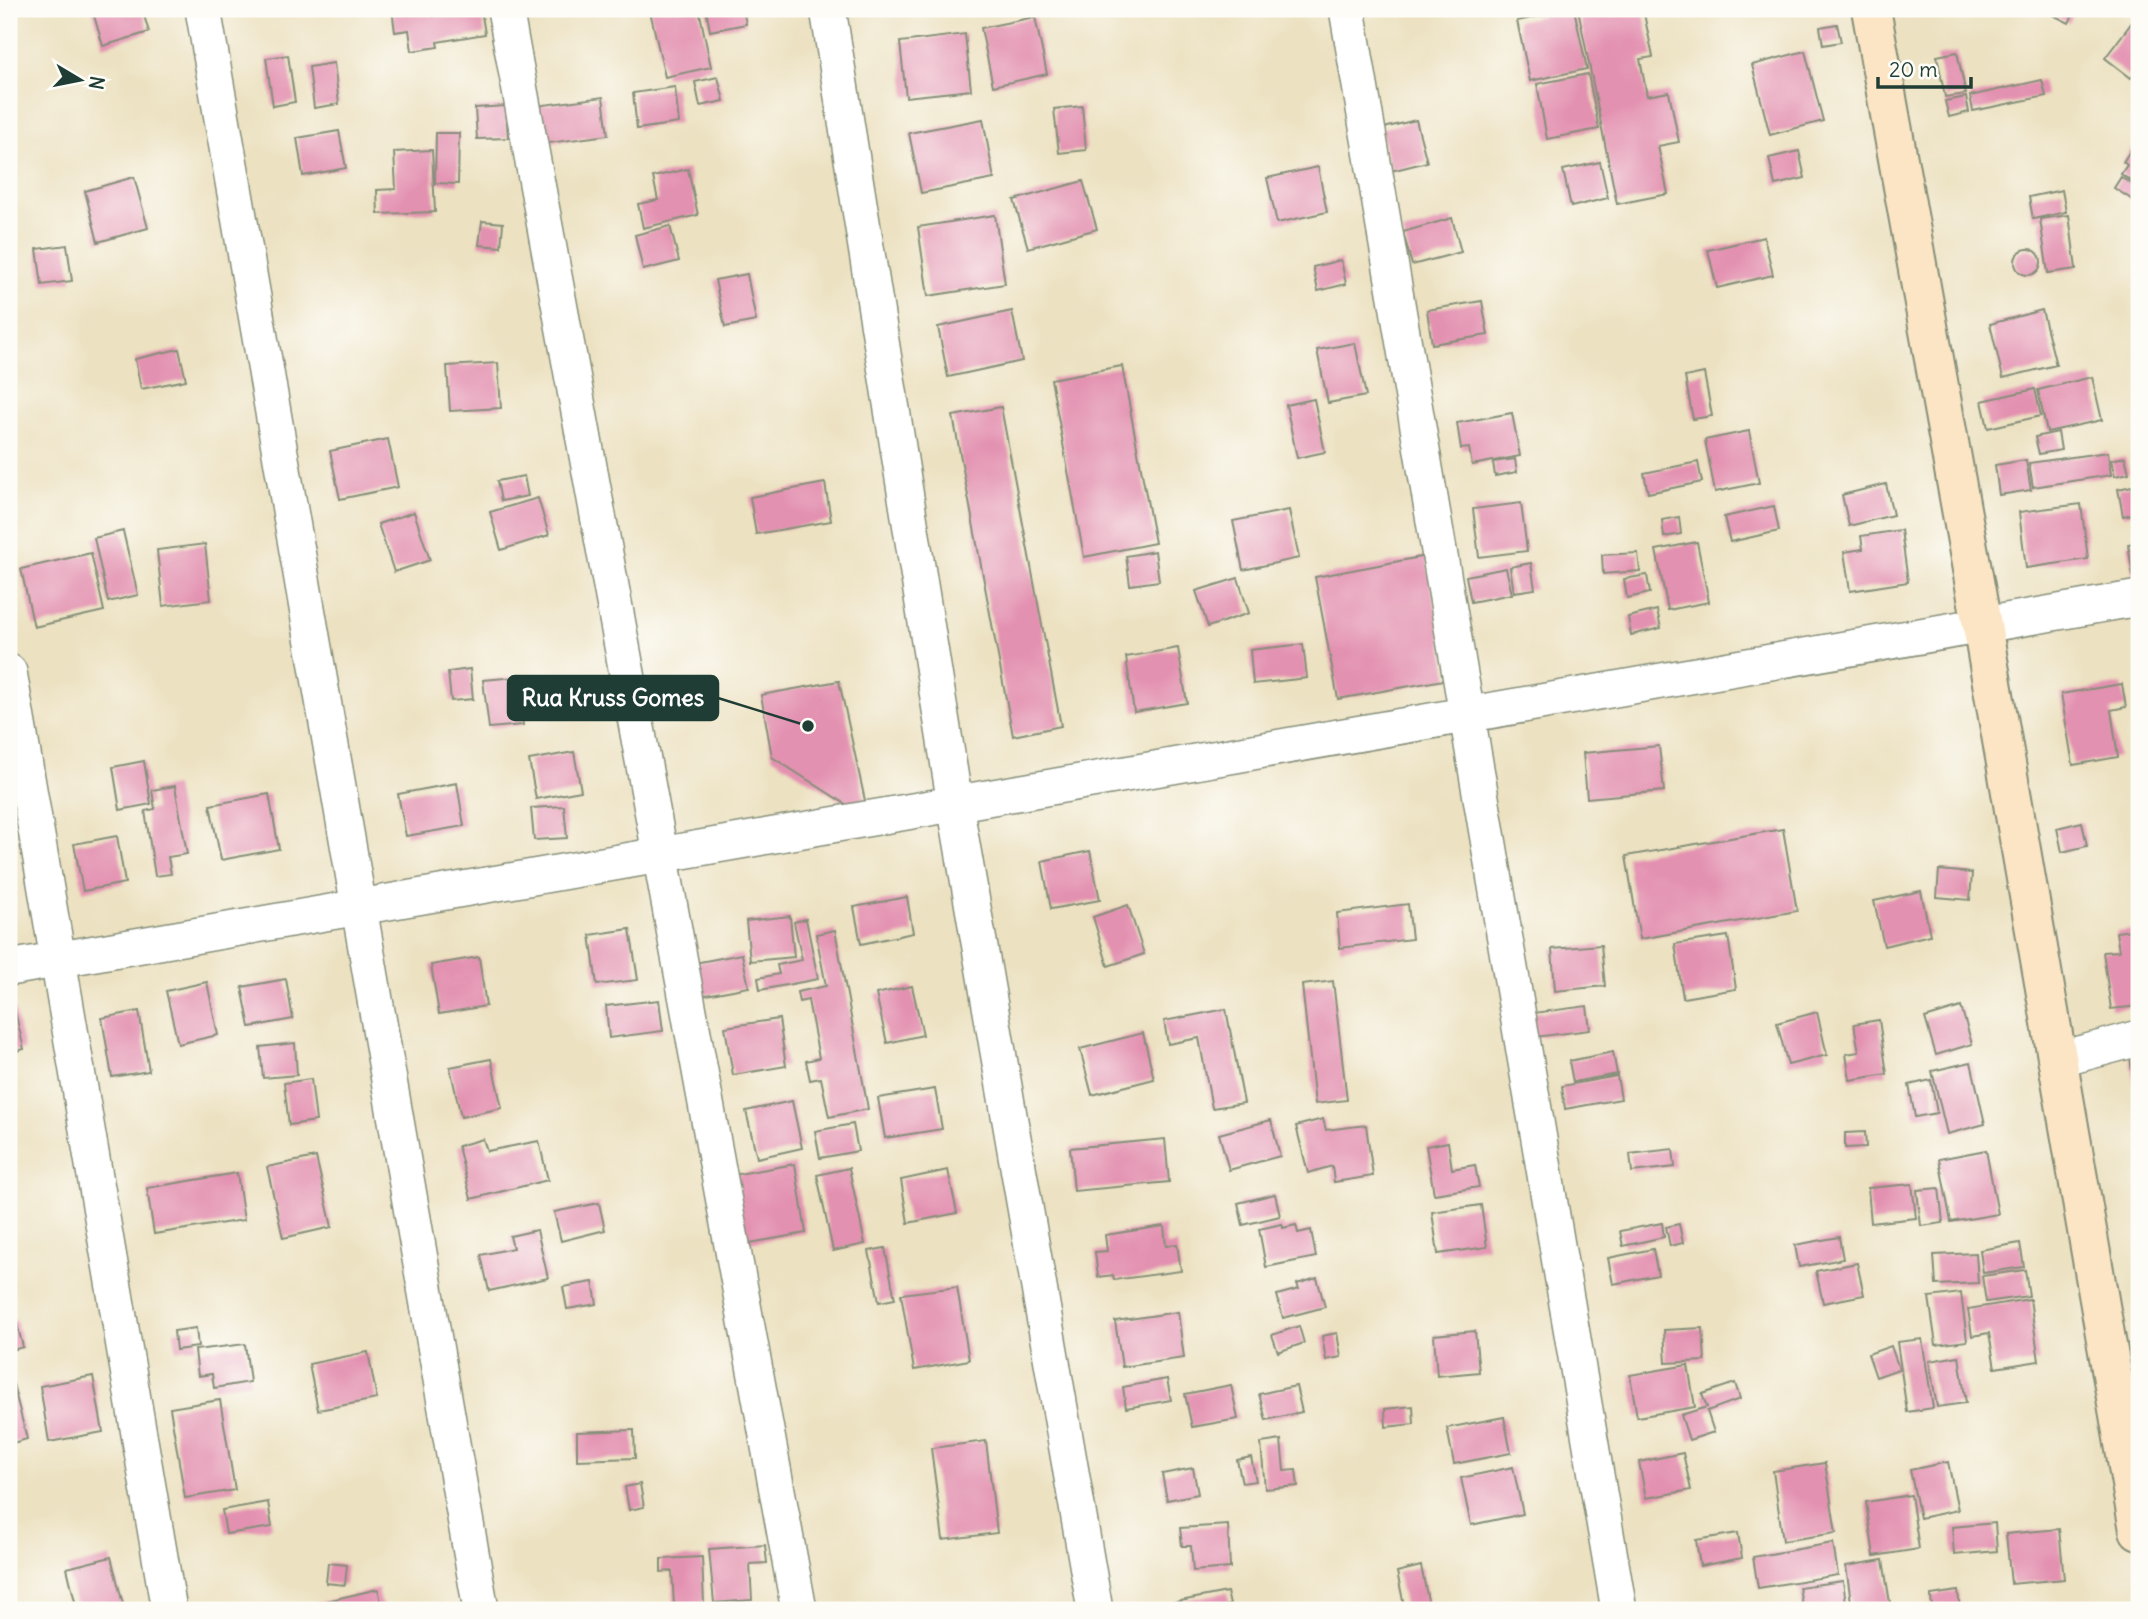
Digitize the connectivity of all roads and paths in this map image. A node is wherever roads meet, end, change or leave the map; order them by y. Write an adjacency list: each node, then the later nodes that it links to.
1 (203, 9): 12 (street)
2 (505, 9): 11 (street)
3 (828, 9): 10 (street)
4 (1347, 9): 9 (street)
5 (1871, 9): 7 (street)
6 (2139, 598): 7 (street)
7 (1982, 625): 9 (street); 16 (street)
8 (9, 673): 13 (street)
9 (1467, 715): 10 (street); 22 (street)
10 (956, 804): 11 (street); 21 (street)
11 (660, 855): 12 (street); 20 (street)
12 (359, 908): 13 (street); 19 (street)
13 (58, 960): 14 (street); 18 (street)
14 (9, 968)
15 (2139, 1038): 16 (street)
16 (2057, 1060): 17 (street)
17 (2139, 1530)
18 (169, 1610)
19 (481, 1610)
20 (799, 1610)
21 (1095, 1610)
22 (1619, 1610)

